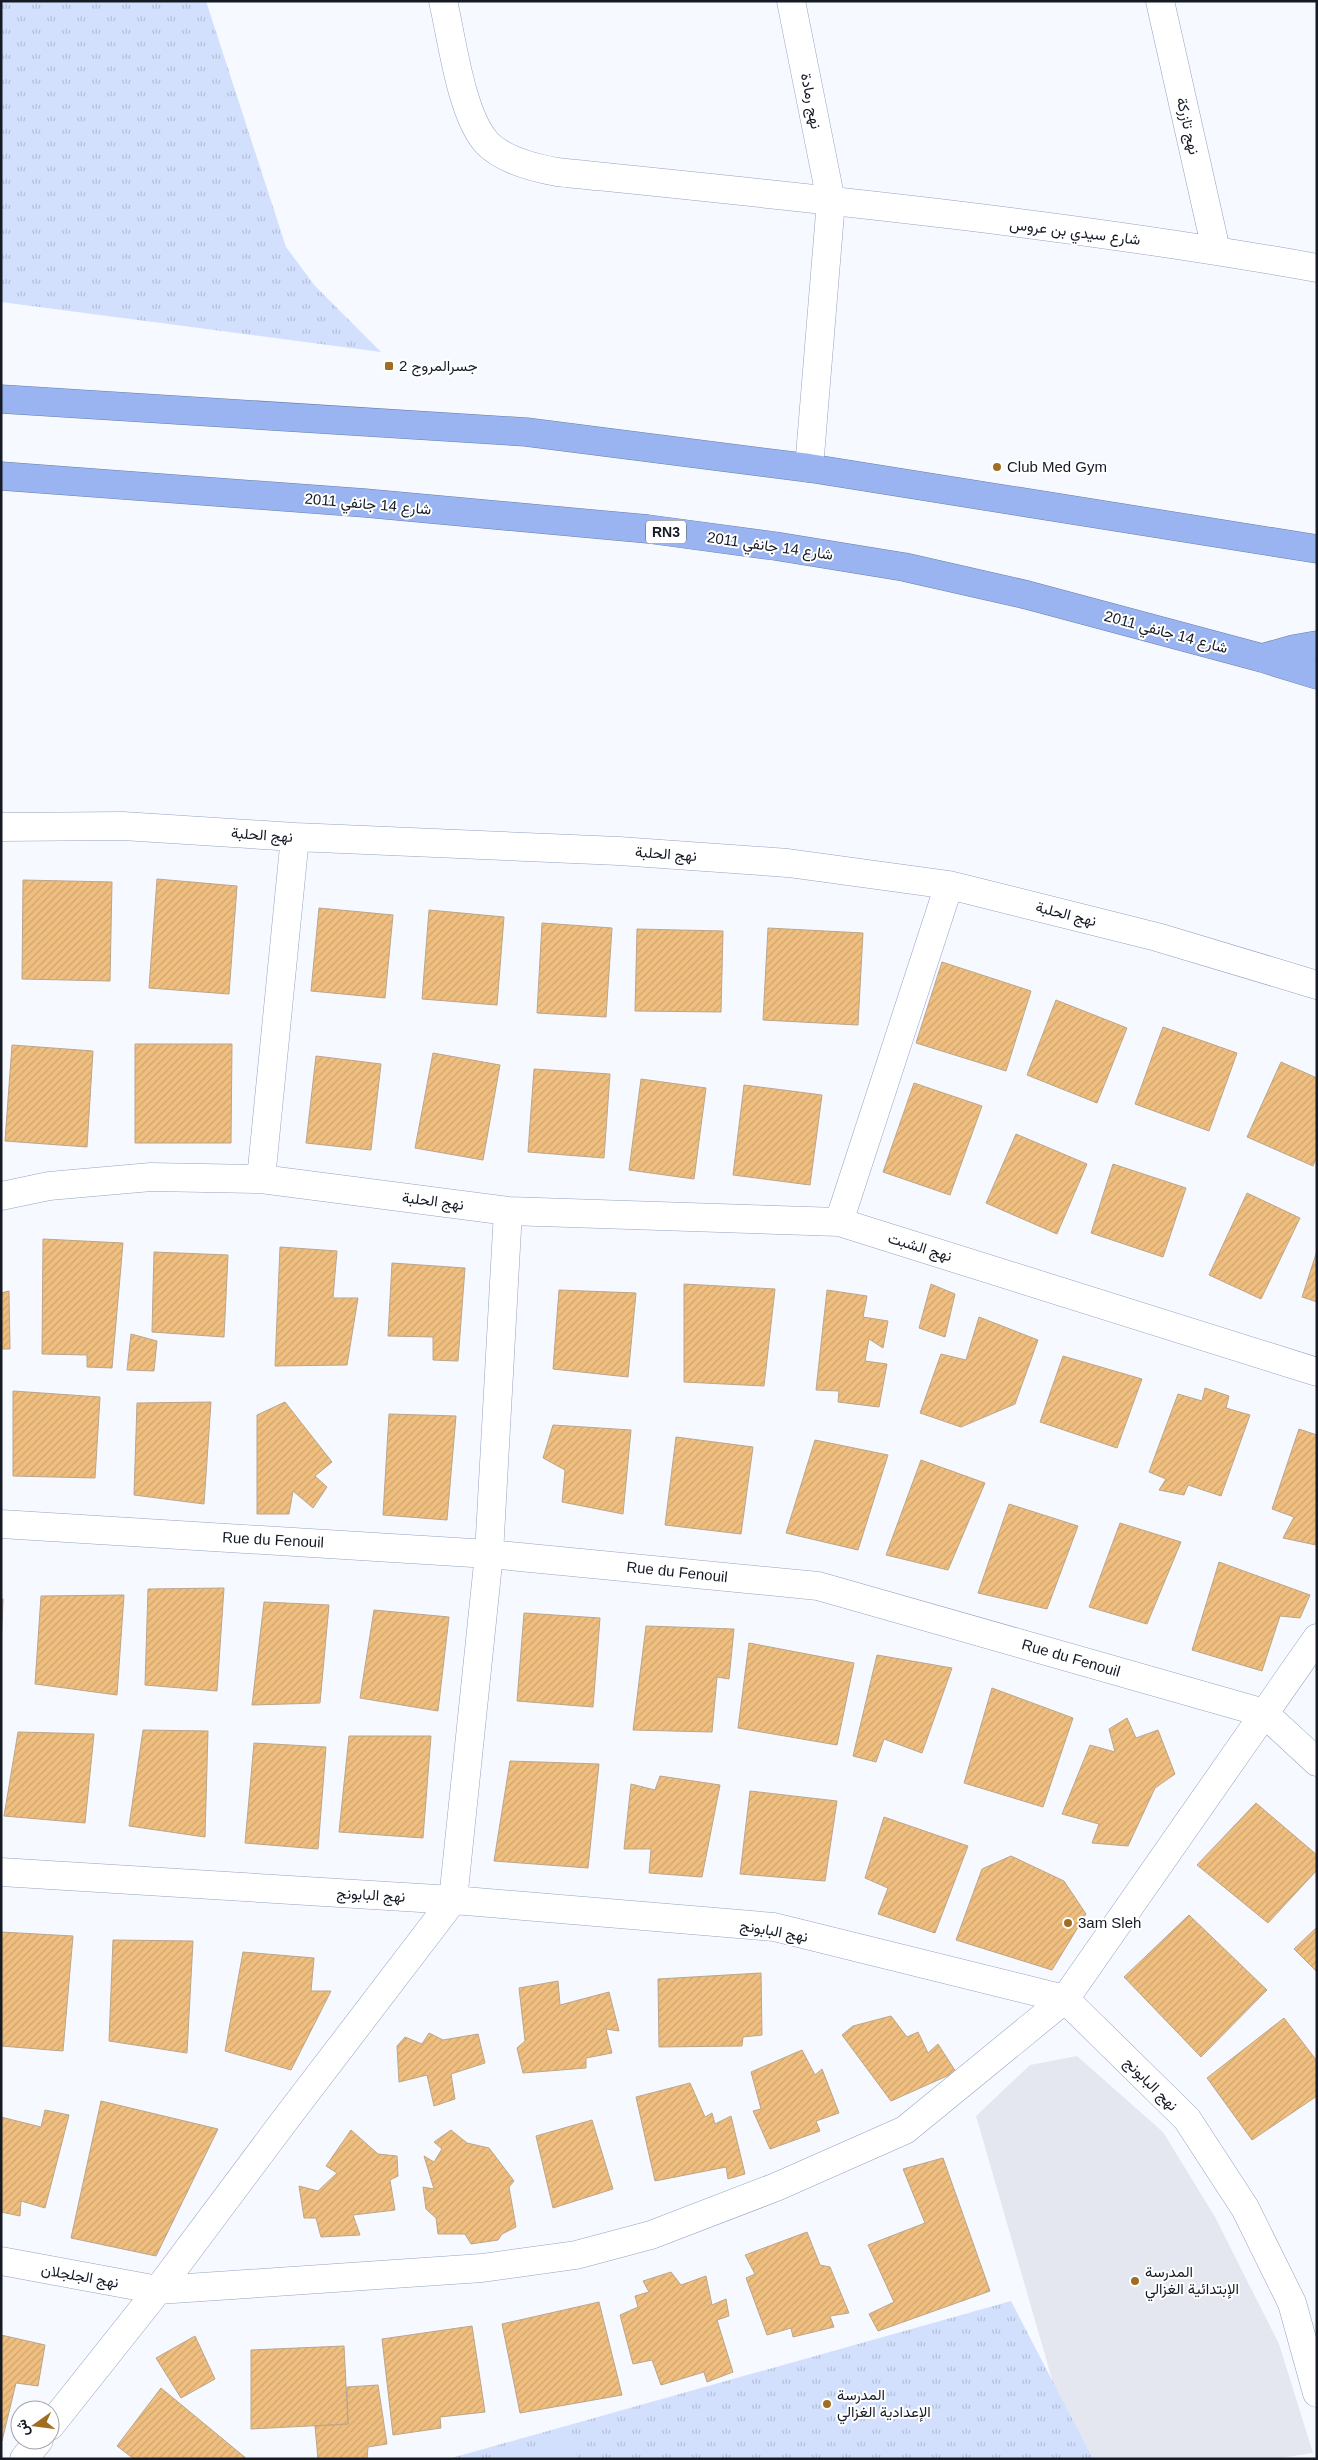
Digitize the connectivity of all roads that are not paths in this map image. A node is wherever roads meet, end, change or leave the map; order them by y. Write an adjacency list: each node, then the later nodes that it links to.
1 (443, 1): 4 (street, شارع سيدي بن عروس)
2 (791, 1): 4 (street, نهج رمادة)
3 (1160, 1): 5 (street, نهج تازركة)
4 (832, 200): 5 (street, شارع سيدي بن عروس); 8 (street, نهج رمادة)
5 (1216, 250): 6 (street, شارع سيدي بن عروس)
6 (1317, 268)
7 (1, 398): 8 (highway)
8 (809, 468): 10 (highway)
9 (1, 476): 12 (highway, شارع 14 جانفي 2011 / RN3)
10 (1310, 551)
11 (1317, 645): 12 (highway)
12 (1262, 658): 13 (highway, شارع 14 جانفي 2011 / RN3)
13 (1317, 676)
14 (1, 827): 15 (street, نهج الحلبة)
15 (295, 837): 16 (street, نهج الحلبة); 18 (street)
16 (949, 885): 17 (street, نهج الحلبة); 21 (street)
17 (1317, 985)
18 (260, 1179): 19 (street, نهج الحلبة); 20 (street, نهج الحلبة)
19 (1, 1196)
20 (508, 1211): 21 (street, نهج الشبت); 24 (street)
21 (839, 1222): 22 (street, نهج الشبت)
22 (1317, 1372)
23 (1, 1524): 24 (street, Rue du Fenouil)
24 (489, 1554): 26 (street, Rue du Fenouil); 29 (street)
25 (1317, 1638): 26 (street, نهج الجلجلان)
26 (1264, 1713): 27 (street, Rue du Fenouil); 30 (street, نهج الجلجلان)
27 (1317, 1762)
28 (1, 1872): 29 (street, نهج البابونج)
29 (452, 1900): 30 (street, نهج البابونج); 32 (street)
30 (1065, 1999): 32 (street, نهج الجلجلان); 33 (street, نهج البابونج)
31 (1, 2261): 32 (street, نهج الجلجلان)
32 (158, 2290): 34 (street)
33 (1317, 2393)
34 (60, 2413)

